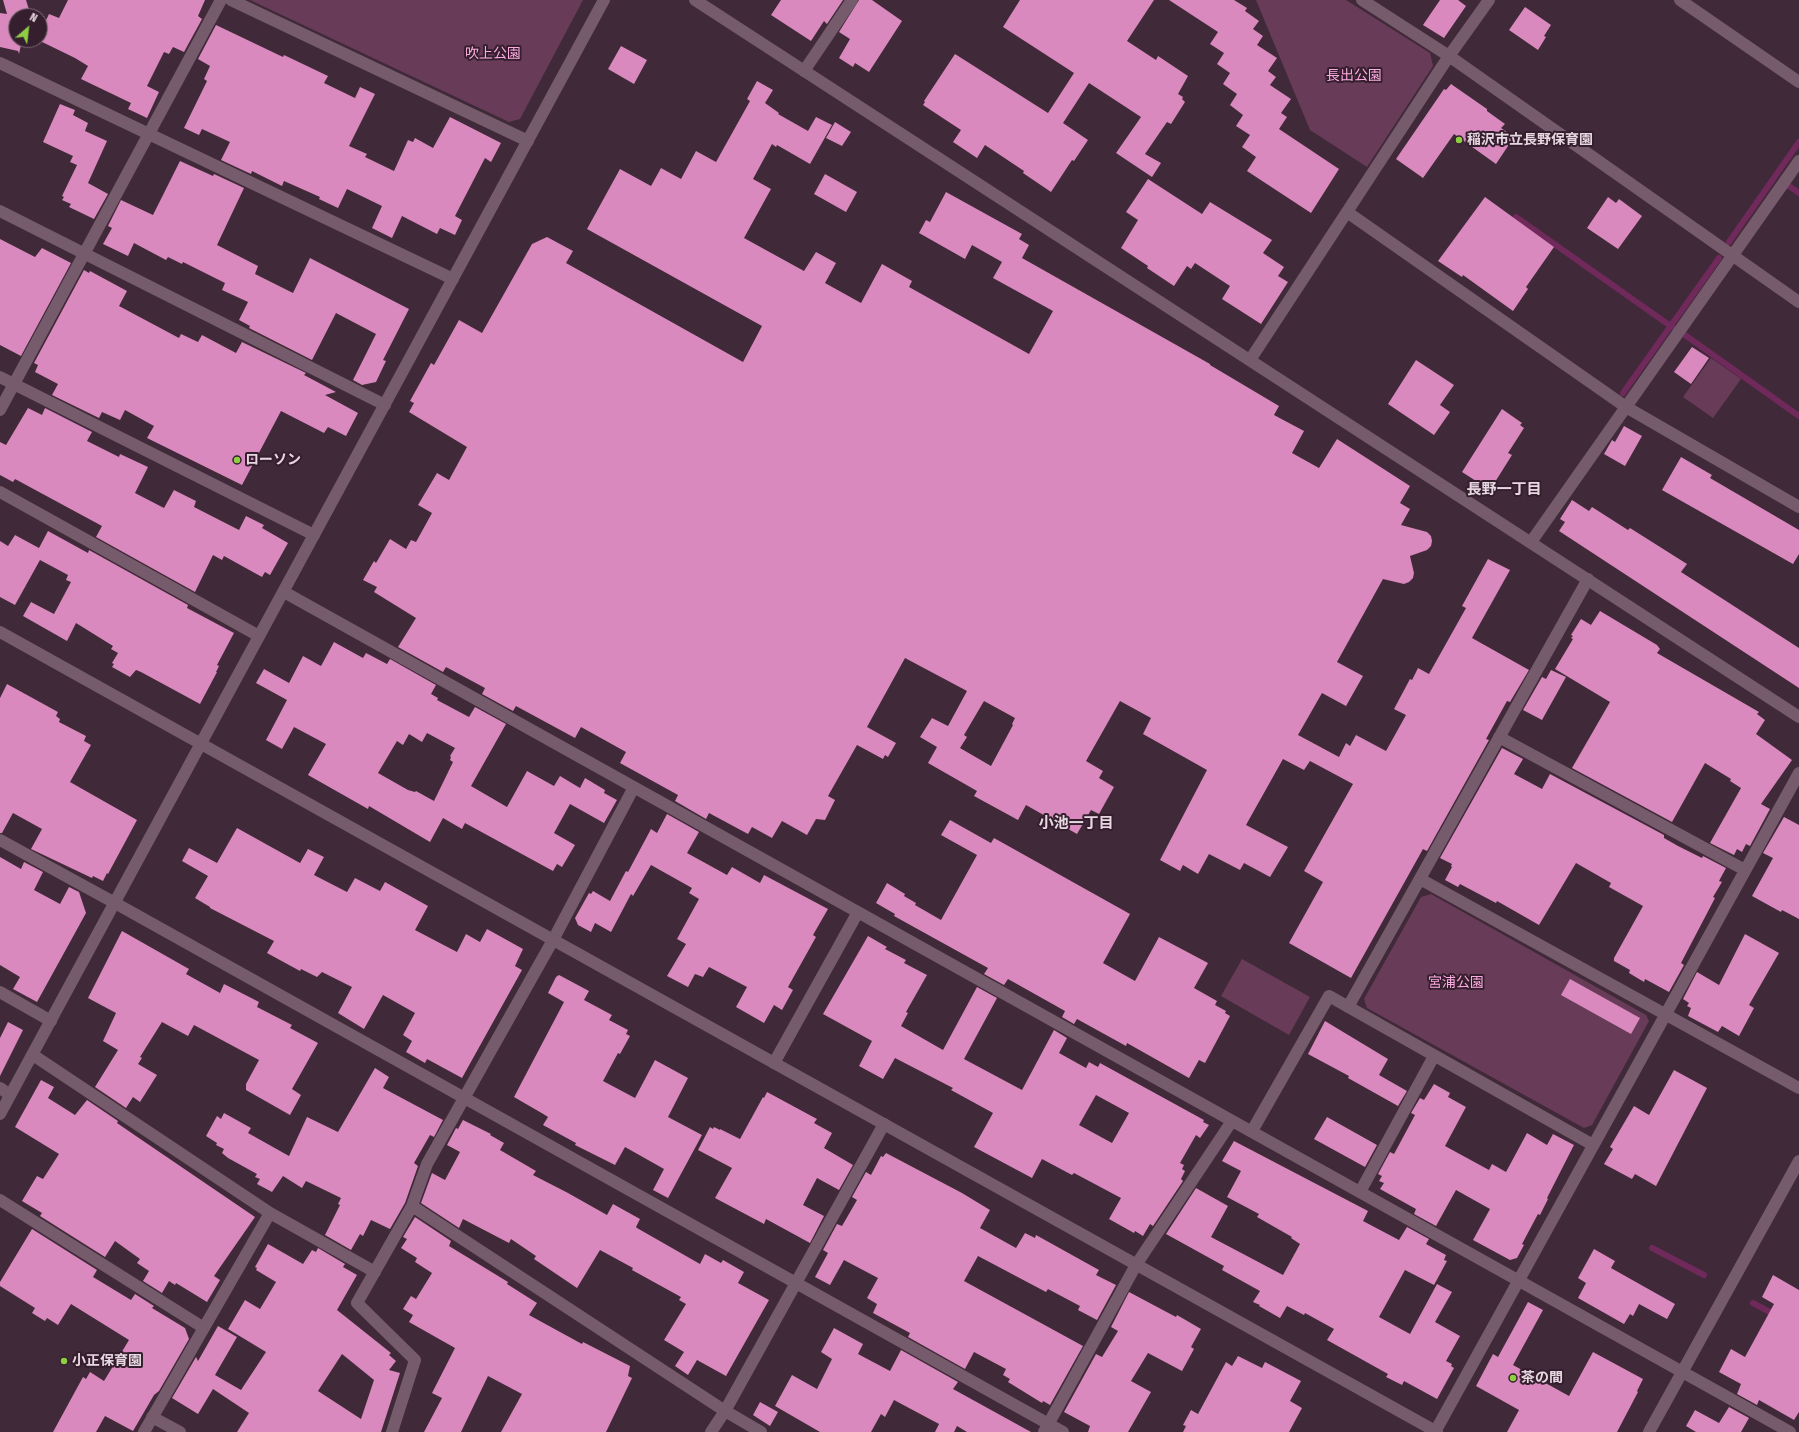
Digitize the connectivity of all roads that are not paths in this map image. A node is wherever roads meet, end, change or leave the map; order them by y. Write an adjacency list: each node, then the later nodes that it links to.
1 (221, 0): 13 (street)
2 (231, 0): 14 (street)
3 (604, 0): 14 (street)
4 (695, 0): 11 (street)
5 (852, 0): 11 (street)
6 (1362, 0): 9 (street)
7 (1488, 0): 9 (street)
8 (1680, 0): 12 (street)
9 (1449, 56): 17 (street); 19 (street)
10 (0, 63): 13 (street)
11 (804, 71): 22 (street)
12 (1799, 82)
13 (148, 135): 18 (street); 20 (street)
14 (528, 141): 20 (street)
15 (1799, 161): 19 (street)
16 (0, 211): 18 (street)
17 (1347, 212): 22 (street); 26 (street)
18 (85, 254): 24 (street); 25 (street)
19 (1732, 255): 21 (street); 26 (street)
20 (453, 279): 25 (street)
21 (1799, 302)
22 (1250, 360): 31 (street)
23 (0, 377): 24 (street)
24 (14, 385): 27 (street); 30 (street)
25 (385, 405): 30 (street)
26 (1626, 407): 29 (street); 31 (street)
27 (0, 410)
28 (0, 492): 35 (street)
29 (1799, 507)
30 (314, 535): 33 (street)
31 (1530, 542): 32 (street)
32 (1588, 579): 36 (street); 37 (street)
33 (284, 592): 35 (street); 40 (street)
34 (0, 632): 38 (street)
35 (259, 636): 38 (street)
36 (1799, 717)
37 (1500, 737): 42 (street); 43 (street)
38 (201, 744): 44 (street); 46 (street)
39 (1799, 773): 42 (street)
40 (634, 787): 45 (street); 46 (street)
41 (0, 840): 44 (street)
42 (1745, 870): 49 (street)
43 (1420, 879): 48 (street); 49 (street)
44 (115, 902): 50 (street); 57 (street)
45 (858, 912): 53 (street); 59 (street)
46 (553, 940): 53 (street); 57 (street)
47 (0, 992): 50 (street)
48 (1348, 1007): 52 (street); 61 (street)
49 (1666, 1014): 55 (street); 62 (street)
50 (51, 1021): 51 (street)
51 (33, 1054): 56 (street); 67 (street)
52 (1434, 1056): 62 (street); 64 (street)
53 (774, 1063): 60 (street)
54 (0, 1088): 56 (street)
55 (1799, 1088)
56 (10, 1095): 58 (street)
57 (464, 1098): 66 (street); 71 (street)
58 (0, 1114)
59 (1232, 1121): 61 (street); 68 (street)
60 (884, 1124): 68 (street); 71 (street)
61 (1252, 1132): 64 (street)
62 (1593, 1145): 70 (street)
63 (1799, 1161): 73 (street)
64 (1360, 1192): 70 (street)
65 (0, 1200): 72 (street)
66 (412, 1206): 69 (street); 74 (street)
67 (270, 1213): 69 (street); 72 (street)
68 (1136, 1265): 76 (street); 83 (street)
69 (375, 1272): 79 (street)
70 (1518, 1280): 73 (street); 83 (street)
71 (796, 1283): 74 (street); 76 (street)
72 (204, 1328): 75 (street)
73 (1682, 1371): 84 (street); 85 (street)
74 (725, 1411): 80 (street); 81 (street)
75 (152, 1417): 77 (street); 78 (street)
76 (1046, 1428): 82 (street)
77 (144, 1432)
78 (180, 1432)
79 (392, 1432)
80 (711, 1432)
81 (761, 1432)
82 (1063, 1432)
83 (1435, 1432)
84 (1649, 1432)
85 (1790, 1432)

